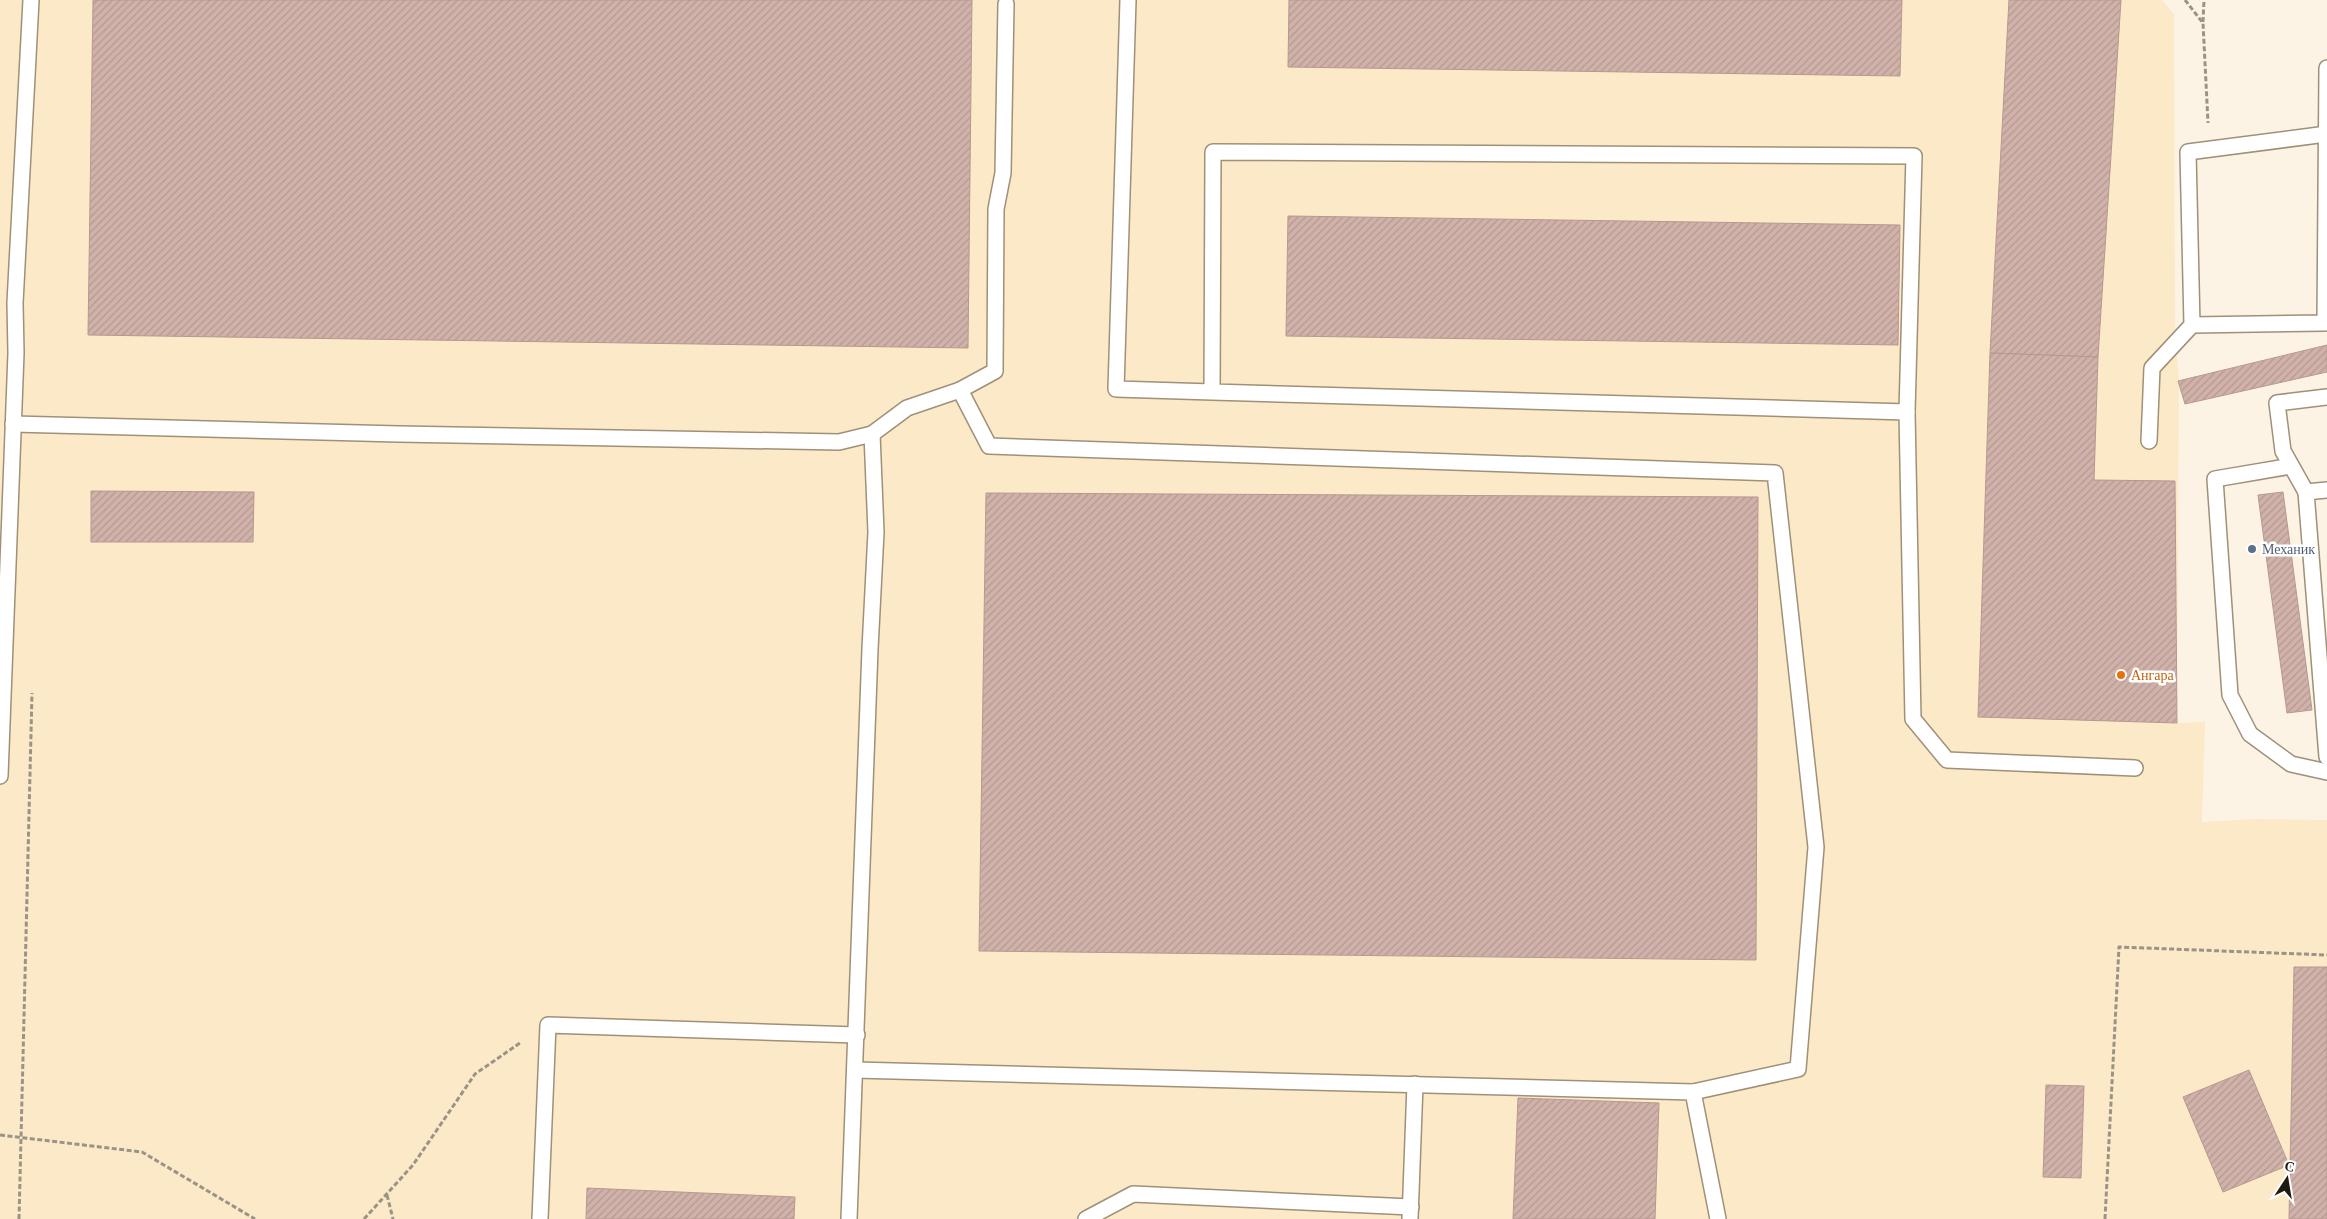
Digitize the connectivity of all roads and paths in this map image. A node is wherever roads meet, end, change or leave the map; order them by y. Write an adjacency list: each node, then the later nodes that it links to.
1 (30, 0): 10 (lane)
2 (1128, 0): 13 (lane)
3 (2185, 0): 6 (path)
4 (2204, 0): 6 (path)
5 (1006, 4): 12 (lane)
6 (2203, 23): 9 (path)
7 (2327, 68): 8 (lane)
8 (2326, 134): 9 (lane); 11 (lane)
9 (2209, 149): 11 (lane)
10 (7, 302): 16 (lane)
11 (2192, 326): 18 (lane)
12 (960, 390): 17 (lane); 31 (lane)
13 (1212, 392): 15 (lane); 15 (lane)
14 (2327, 397): 19 (lane)
15 (1907, 412): 23 (lane)
16 (13, 424): 17 (lane); 25 (lane)
17 (872, 434): 28 (lane)
18 (2150, 441)
19 (2291, 466): 21 (lane); 24 (lane)
20 (2327, 490): 21 (lane)
21 (2306, 492): 22 (lane)
22 (2327, 756)
23 (2135, 768)
24 (2327, 772)
25 (0, 776)
26 (2327, 955): 42 (path)
27 (548, 1025): 28 (lane); 33 (path); 38 (lane)
28 (856, 1035): 29 (lane)
29 (855, 1070): 30 (lane); 39 (lane)
30 (1416, 1084): 31 (lane); 34 (lane)
31 (1693, 1092): 41 (lane)
32 (0, 1135): 35 (path)
33 (386, 1194): 36 (path); 37 (path)
34 (1410, 1213): 40 (lane)
35 (255, 1219)
36 (364, 1219)
37 (393, 1219)
38 (540, 1219)
39 (850, 1219)
40 (1086, 1219)
41 (1718, 1219)
42 (2105, 1219)

